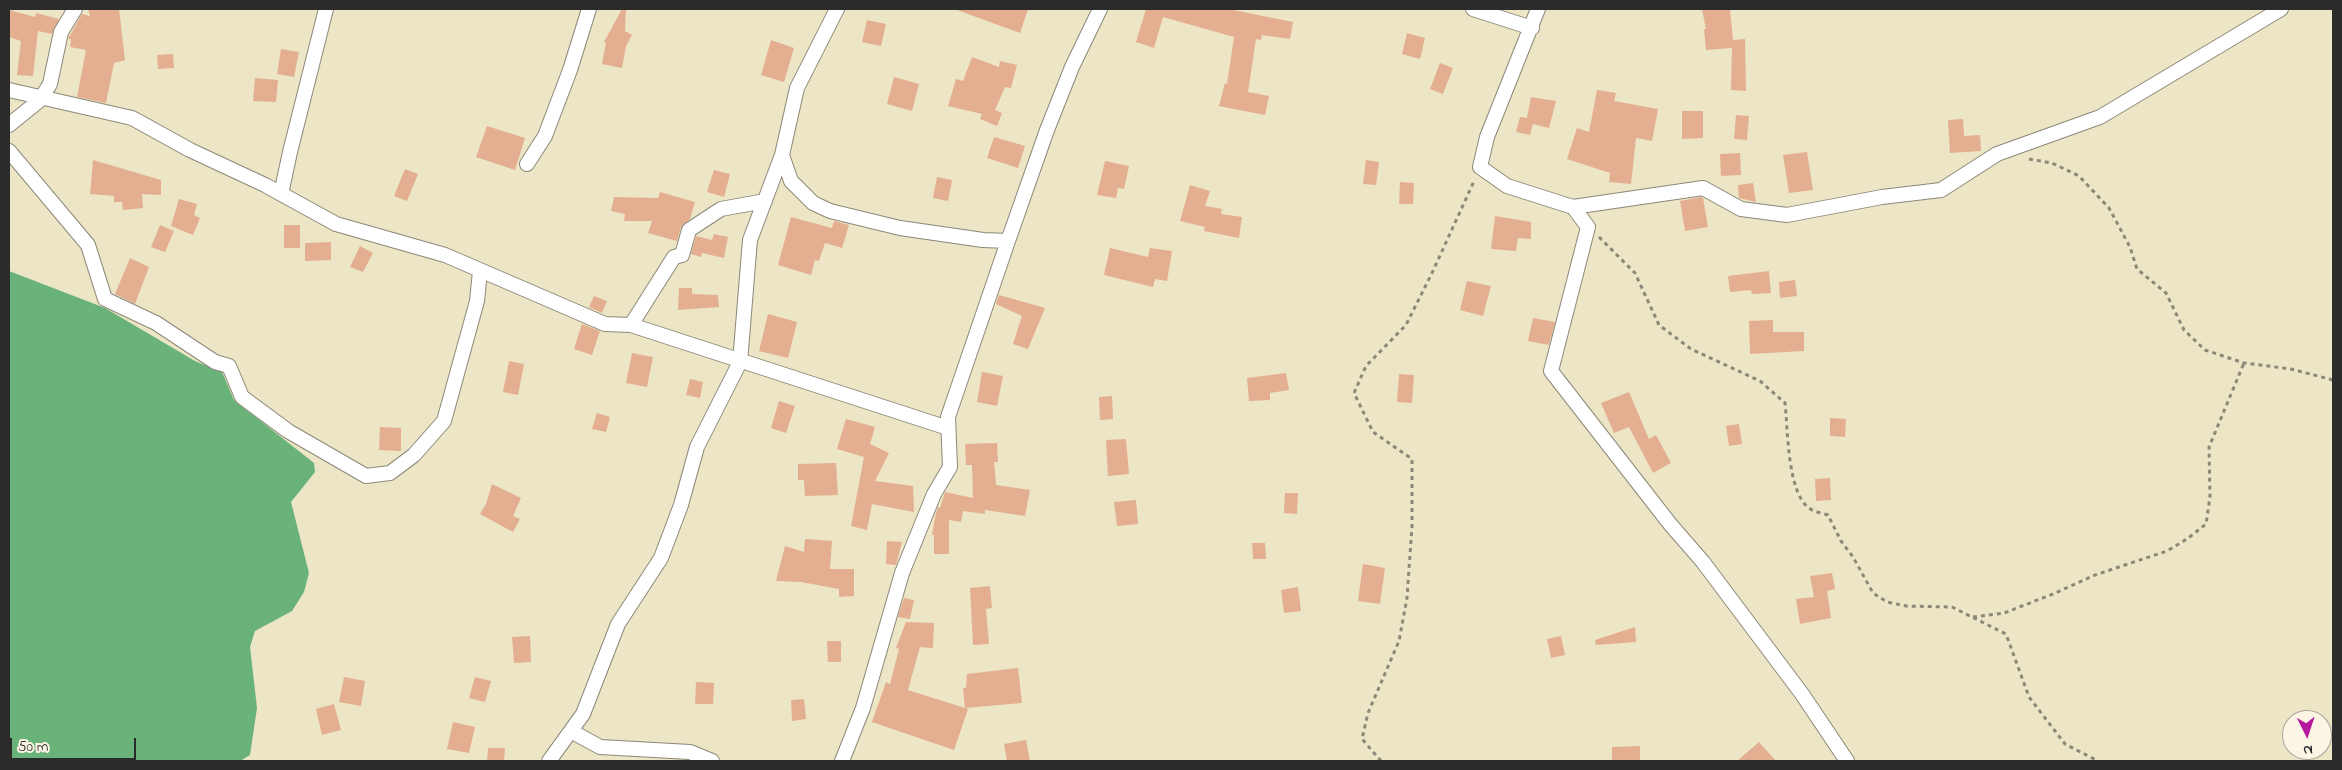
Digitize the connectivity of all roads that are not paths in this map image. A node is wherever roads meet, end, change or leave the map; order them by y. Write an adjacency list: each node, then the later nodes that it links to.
1 (75, 9): 11 (street)
2 (326, 9): 16 (street)
3 (589, 9): 15 (street)
4 (836, 9): 14 (street)
5 (1100, 9): 19 (street)
6 (1473, 9): 9 (street)
7 (1538, 9): 9 (street)
8 (2282, 9): 18 (street)
9 (1532, 28): 18 (street)
10 (9, 90): 11 (street)
11 (41, 98): 12 (street); 16 (street)
12 (9, 125)
13 (9, 151): 20 (street)
14 (782, 155): 17 (street); 19 (street)
15 (526, 164)
16 (281, 194): 20 (street)
17 (766, 201): 21 (street); 22 (street)
18 (1573, 207): 28 (street)
19 (1008, 241): 23 (street)
20 (480, 271): 21 (street)
21 (631, 325): 22 (street)
22 (740, 362): 23 (street); 24 (street)
23 (948, 428): 27 (street)
24 (571, 732): 25 (street); 26 (street)
25 (550, 761)
26 (712, 761)
27 (842, 761)
28 (1847, 761)

